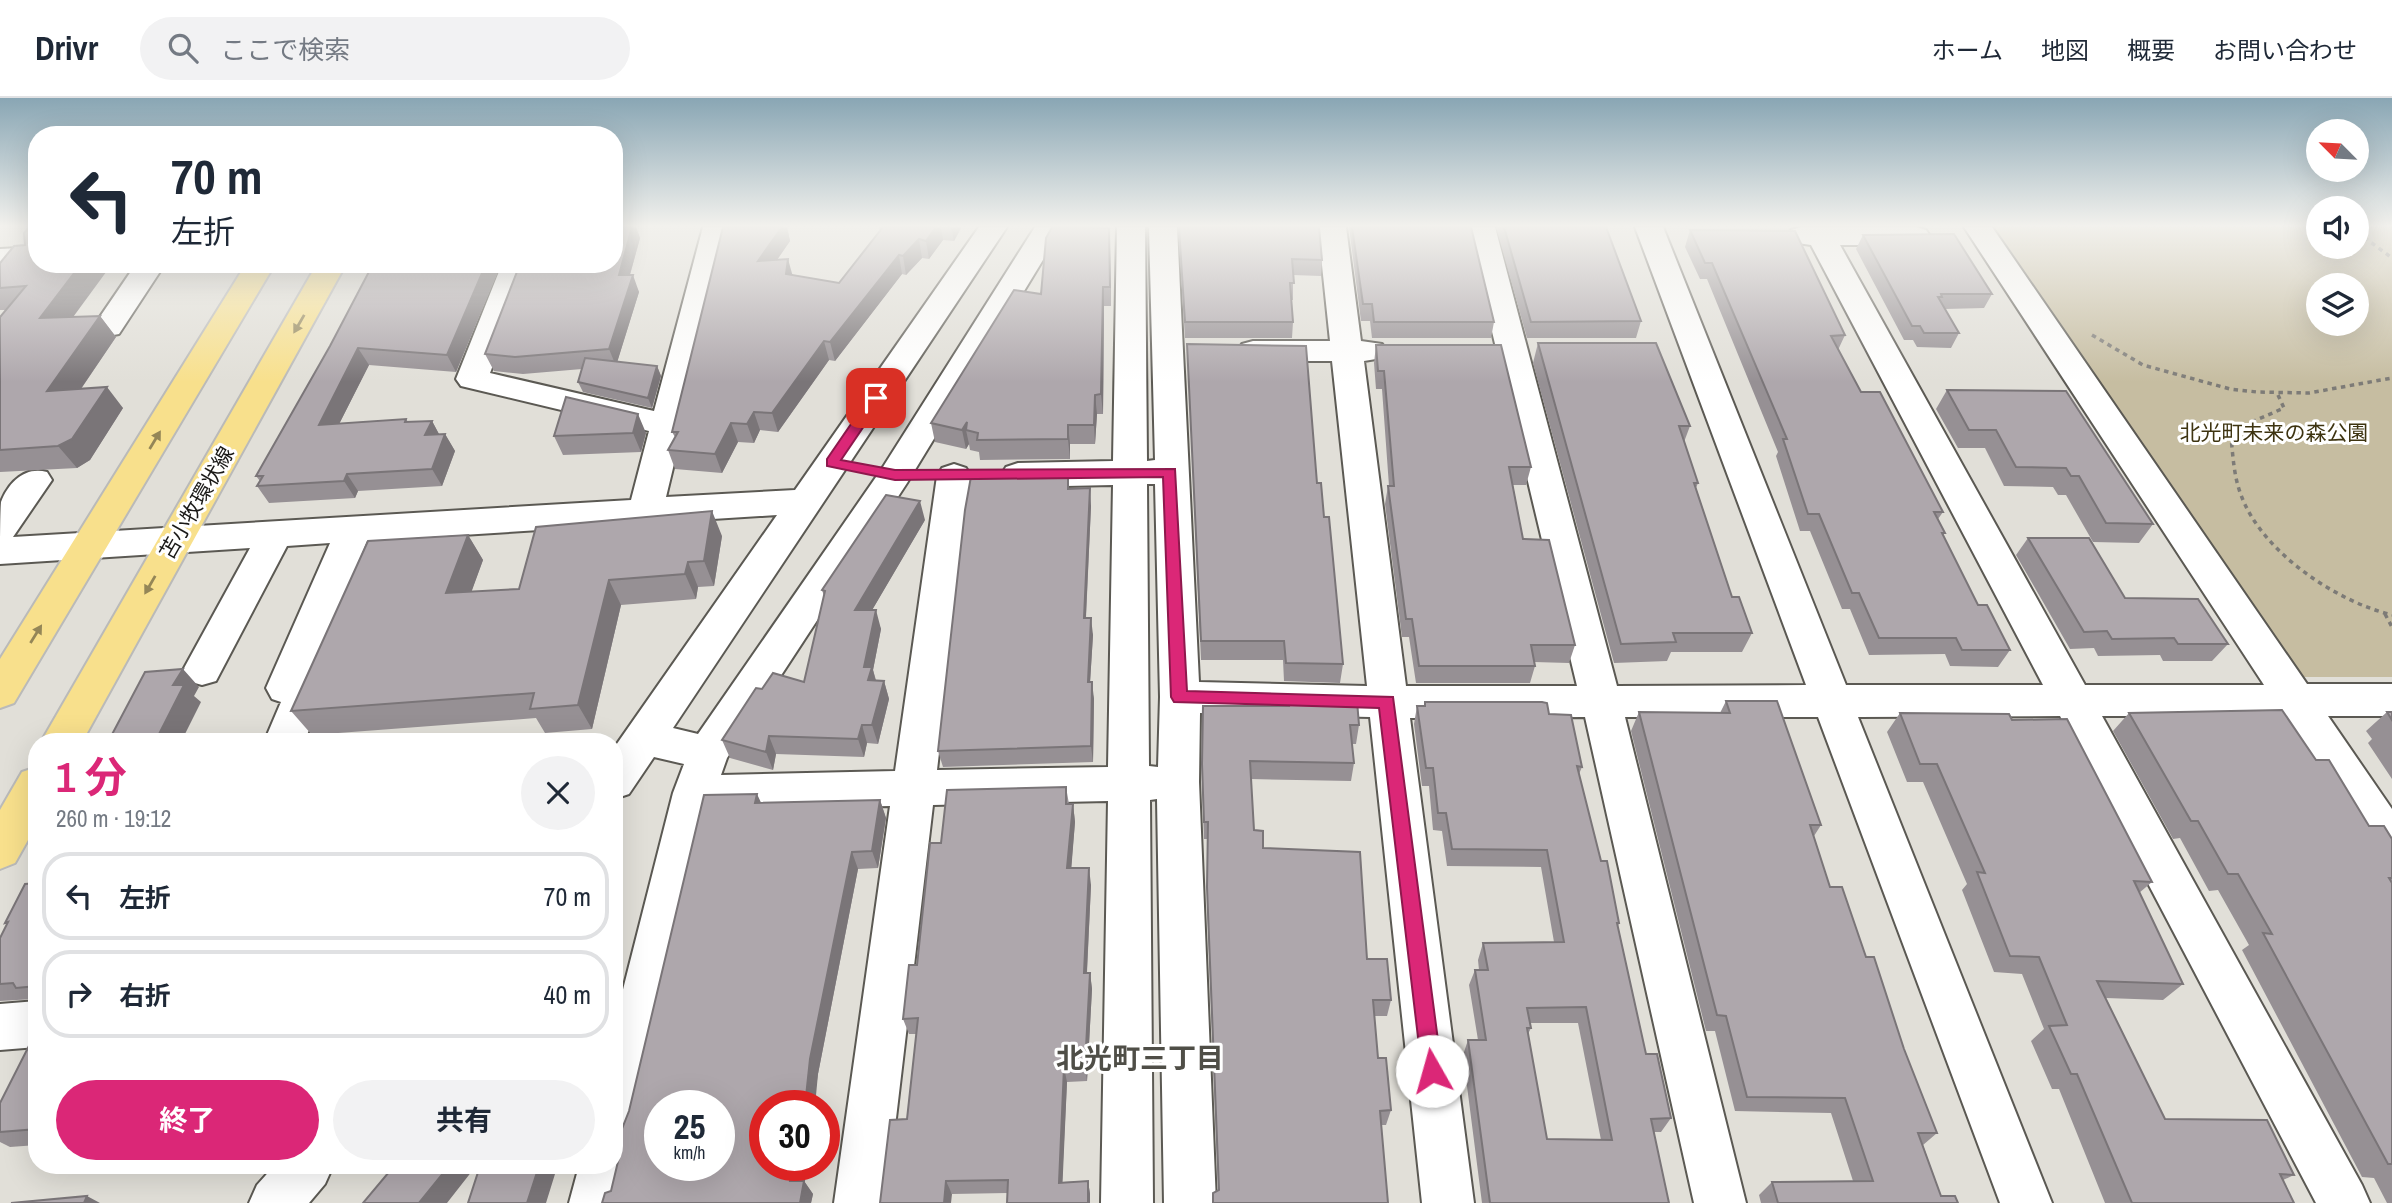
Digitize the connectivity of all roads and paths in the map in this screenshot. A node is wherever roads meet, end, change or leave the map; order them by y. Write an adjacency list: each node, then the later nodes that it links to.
1 (141, 279): 15 (street)
2 (252, 279): 35 (main road, one-way to 2)
3 (324, 279): 34 (main road, 苫小牧環状線, one-way to 34)
4 (511, 279): 22 (street)
5 (704, 279): 22 (street)
6 (958, 279): 23 (street)
7 (1017, 279): 26 (street)
8 (1131, 279): 24 (street)
9 (1176, 279): 17 (street)
10 (1339, 279): 18 (street)
11 (1494, 279): 48 (street)
12 (1669, 279): 43 (street)
13 (1844, 279): 44 (street)
14 (1997, 279): 45 (street)
15 (108, 327)
16 (2083, 329): 21 (path)
17 (1195, 351): 18 (street); 25 (street)
18 (1348, 351): 19 (street); 47 (street)
19 (1402, 351)
20 (2392, 378): 21 (path)
21 (2278, 395): 37 (path)
22 (668, 425): 30 (street)
23 (832, 463): 26 (street); 29 (street)
24 (1130, 472): 25 (street); 27 (street); 55 (street)
25 (1170, 472): 42 (street)
26 (895, 475): 27 (street); 52 (street)
27 (954, 476): 56 (street)
28 (35, 480): 32 (street)
29 (807, 501): 30 (street); 51 (street)
30 (646, 509): 31 (street)
31 (355, 527): 33 (street); 50 (street)
32 (0, 529)
33 (276, 532): 34 (street); 40 (street)
34 (177, 539): 35 (street); 49 (main road, 苫小牧環状線, one-way to 49)
35 (90, 545): 36 (street); 41 (main road, one-way to 35)
36 (0, 551)
37 (2385, 614): 38 (path); 39 (path)
38 (2392, 615)
39 (2392, 627)
40 (202, 670)
41 (0, 692)
42 (1180, 697): 47 (street); 54 (street)
43 (1830, 699): 44 (street); 48 (street); 73 (street)
44 (2073, 700): 45 (street); 74 (street)
45 (2295, 700): 46 (street); 59 (street)
46 (2392, 700)
47 (1387, 702): 48 (street); 71 (street)
48 (1601, 702): 72 (street)
49 (66, 733)
50 (288, 733)
51 (631, 745): 52 (street); 53 (street)
52 (708, 753): 57 (street)
53 (623, 762)
54 (1178, 782): 55 (street); 70 (street)
55 (1129, 783): 56 (street); 69 (street)
56 (914, 789): 57 (street); 68 (street)
57 (694, 793): 63 (street)
58 (28, 800): 60 (main road)
59 (2392, 844)
60 (0, 850)
61 (28, 1025): 62 (street)
62 (0, 1027)
63 (623, 1087)
64 (300, 1174): 66 (street)
65 (602, 1174): 67 (street)
66 (275, 1203)
67 (595, 1203)
68 (860, 1203)
69 (1127, 1203)
70 (1190, 1203)
71 (1448, 1203)
72 (1720, 1203)
73 (2026, 1203)
74 (2344, 1203)

